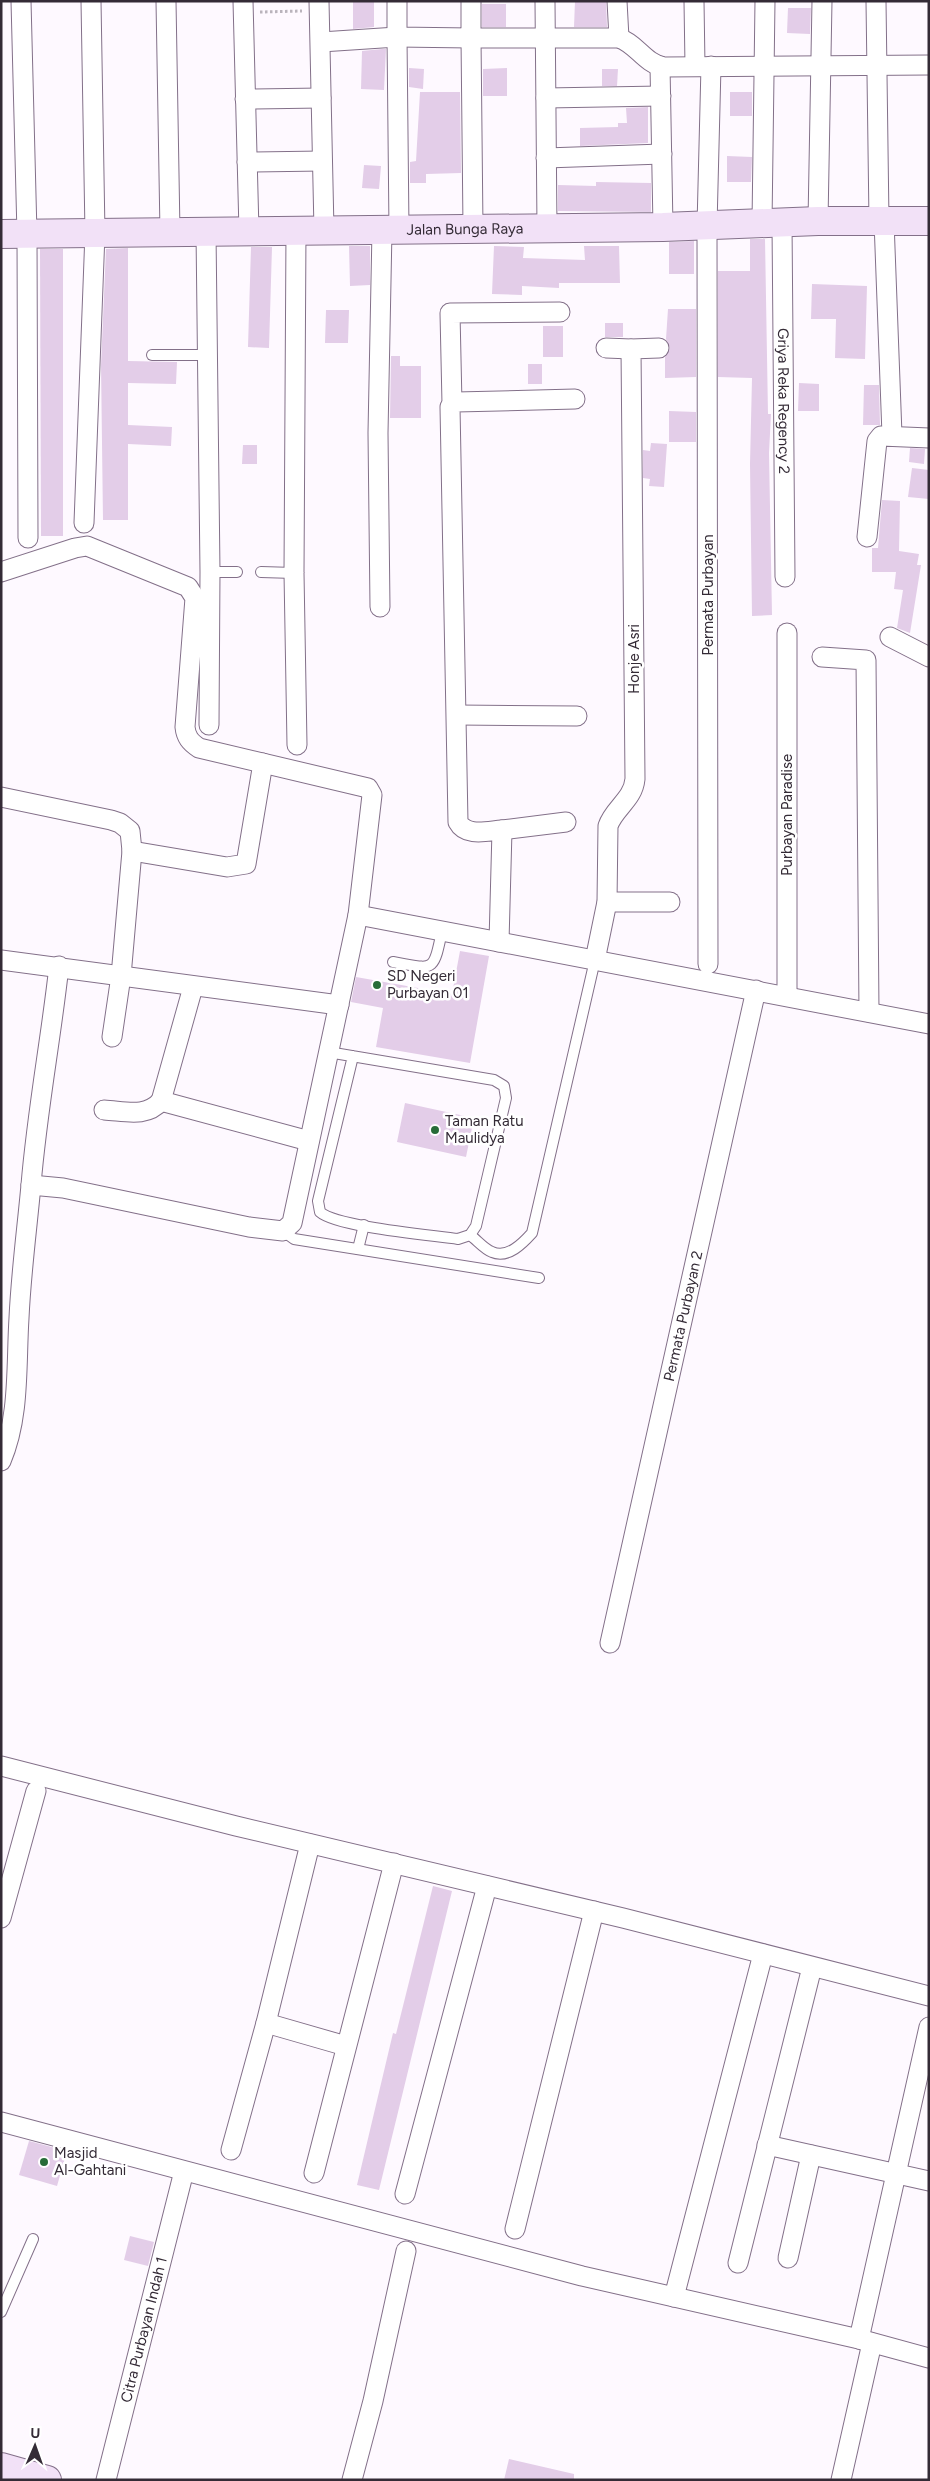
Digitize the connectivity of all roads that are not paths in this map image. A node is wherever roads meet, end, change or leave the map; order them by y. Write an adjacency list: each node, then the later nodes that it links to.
1 (22, 1): 48 (street)
2 (90, 1): 45 (street)
3 (166, 1): 46 (street)
4 (397, 1): 14 (street)
5 (471, 1): 15 (street)
6 (545, 1): 17 (street)
7 (617, 1): 16 (street)
8 (694, 1): 21 (street, Permata Purbayan)
9 (765, 1): 22 (street, Griya Reka Regency 2)
10 (822, 1): 23 (street)
11 (876, 1): 24 (street)
12 (320, 6): 18 (street)
13 (243, 7): 28 (street)
14 (397, 38): 15 (street); 18 (street); 42 (street)
15 (471, 38): 17 (street); 39 (street)
16 (619, 38): 17 (street); 20 (street)
17 (545, 40): 27 (street)
18 (321, 42): 26 (street)
19 (929, 65): 24 (street)
20 (660, 66): 21 (street); 25 (street)
21 (703, 66): 22 (street); 37 (street, Permata Purbayan)
22 (766, 66): 23 (street); 36 (street, Griya Reka Regency 2)
23 (820, 66): 24 (street); 33 (street)
24 (876, 67): 34 (street)
25 (661, 96): 27 (street); 29 (street)
26 (322, 98): 28 (street); 31 (street)
27 (546, 98): 30 (street)
28 (245, 99): 32 (street)
29 (662, 154): 30 (street); 38 (street)
30 (546, 158): 40 (street)
31 (322, 161): 32 (street); 41 (street)
32 (247, 162): 43 (street)
33 (818, 221): 34 (main road, Jalan Bunga Raya); 36 (main road, Jalan Bunga Raya)
34 (882, 221): 35 (main road, Jalan Bunga Raya); 57 (street)
35 (929, 221)
36 (772, 223): 37 (main road, Jalan Bunga Raya); 67 (street, Griya Reka Regency 2)
37 (707, 226): 38 (main road, Jalan Bunga Raya); 90 (street, Permata Purbayan)
38 (663, 227): 40 (main road, Jalan Bunga Raya)
39 (473, 228): 40 (main road, Jalan Bunga Raya); 42 (main road, Jalan Bunga Raya)
40 (548, 228)
41 (324, 230): 42 (main road, Jalan Bunga Raya); 44 (main road, Jalan Bunga Raya)
42 (391, 230): 68 (street)
43 (248, 231): 44 (main road, Jalan Bunga Raya); 47 (main road, Jalan Bunga Raya)
44 (296, 231): 66 (street)
45 (95, 232): 46 (main road, Jalan Bunga Raya); 48 (main road, Jalan Bunga Raya); 59 (street)
46 (170, 232): 47 (main road, Jalan Bunga Raya)
47 (206, 232): 54 (street)
48 (14, 234): 61 (street)
49 (560, 312): 56 (street)
50 (606, 348): 52 (street)
51 (660, 348): 52 (street)
52 (631, 349): 82 (street, Honje Asri)
53 (152, 355): 54 (lane)
54 (208, 355): 63 (street)
55 (575, 399): 56 (street)
56 (452, 404): 73 (street)
57 (892, 435): 58 (street); 60 (street)
58 (929, 438)
59 (84, 523)
60 (867, 537)
61 (28, 538)
62 (1, 572): 77 (street)
63 (210, 572): 64 (lane); 75 (street)
64 (237, 572)
65 (261, 572): 66 (lane)
66 (294, 573): 76 (street)
67 (785, 577)
68 (380, 607)
69 (787, 633): 95 (street, Purbayan Paradise)
70 (890, 637): 72 (street)
71 (822, 657): 97 (street)
72 (929, 658)
73 (458, 716): 74 (street); 80 (street)
74 (577, 716)
75 (209, 725)
76 (297, 745)
77 (263, 763): 81 (street); 84 (street)
78 (1, 797): 81 (street)
79 (566, 822): 80 (street)
80 (502, 830): 86 (street)
81 (132, 851): 92 (street)
82 (607, 902): 83 (street); 88 (street, Honje Asri)
83 (670, 902)
84 (358, 915): 85 (street); 96 (street)
85 (442, 931): 86 (street); 89 (lane)
86 (499, 942): 88 (street)
87 (1, 960): 91 (street)
88 (595, 960): 94 (street); 108 (lane)
89 (393, 962)
90 (708, 964)
91 (59, 966): 92 (street); 105 (street)
92 (121, 976): 93 (street); 99 (street)
93 (193, 987): 96 (street); 102 (street)
94 (756, 990): 95 (street); 112 (street, Permata Purbayan 2)
95 (787, 996): 97 (street)
96 (339, 1005): 100 (street)
97 (869, 1012): 98 (street)
98 (929, 1024)
99 (112, 1037)
100 (328, 1052): 101 (lane); 104 (street)
101 (354, 1056): 106 (lane); 108 (lane)
102 (162, 1101): 103 (street); 104 (street)
103 (104, 1110)
104 (308, 1141): 107 (street)
105 (31, 1185): 107 (street); 111 (street)
106 (364, 1225): 108 (lane); 109 (lane)
107 (284, 1231): 109 (lane)
108 (470, 1235)
109 (358, 1249): 110 (lane)
110 (539, 1278)
111 (1, 1461)
112 (610, 1643)
113 (1, 1766): 115 (street)
114 (36, 1791): 119 (street)
115 (310, 1844): 116 (street); 123 (street)
116 (394, 1863): 117 (street); 125 (street)
117 (487, 1886): 118 (street); 134 (street)
118 (594, 1911): 120 (street); 135 (street)
119 (1, 1918)
120 (763, 1954): 121 (street); 140 (street)
121 (812, 1966): 122 (street); 127 (street)
122 (929, 1996)
123 (266, 2023): 125 (street); 128 (street)
124 (929, 2027): 131 (street)
125 (346, 2046): 130 (street)
126 (1, 2122): 140 (street)
127 (767, 2145): 129 (street); 139 (street)
128 (231, 2150)
129 (811, 2155): 131 (street); 138 (street)
130 (314, 2173)
131 (896, 2174): 133 (street); 142 (street)
132 (182, 2179): 146 (street, Citra Purbayan Indah 1)
133 (929, 2182)
134 (405, 2194)
135 (514, 2229)
136 (33, 2239): 141 (lane)
137 (406, 2251): 147 (street)
138 (788, 2258)
139 (738, 2263)
140 (674, 2297): 142 (street)
141 (1, 2312)
142 (866, 2341): 143 (street); 148 (street)
143 (928, 2356)
144 (1, 2468): 145 (main road)
145 (47, 2480)
146 (106, 2480)
147 (352, 2480)
148 (840, 2480)

